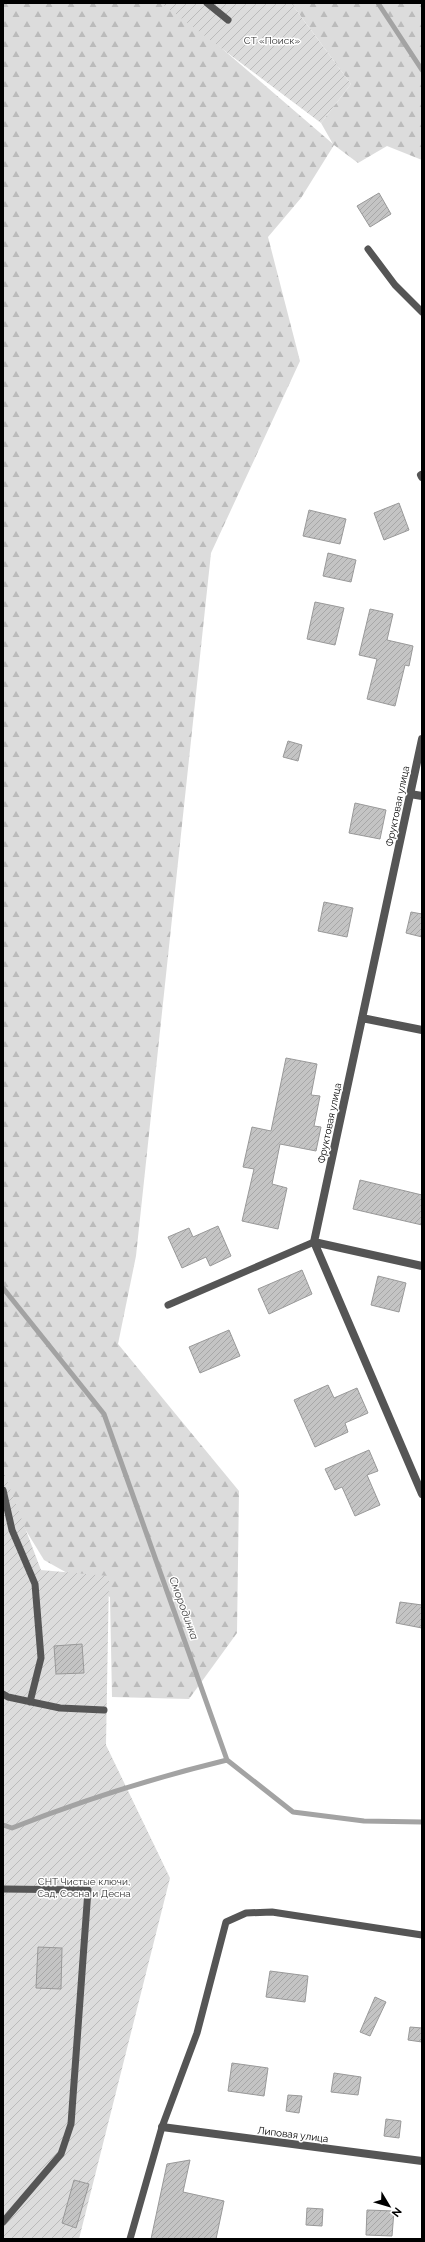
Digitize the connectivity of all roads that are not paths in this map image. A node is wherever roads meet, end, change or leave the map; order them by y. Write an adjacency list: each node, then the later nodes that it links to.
1 (207, 3): 2 (lane)
2 (228, 20)
3 (368, 250): 4 (lane)
4 (422, 312)
5 (422, 739): 6 (street, Фруктовая улица)
6 (410, 794): 7 (street); 8 (street, Фруктовая улица)
7 (422, 796)
8 (362, 1018): 9 (street); 10 (street, Фруктовая улица)
9 (422, 1030)
10 (314, 1242): 11 (street); 12 (lane); 14 (street)
11 (422, 1266)
12 (168, 1305)
13 (3, 1490): 16 (lane)
14 (422, 1494)
15 (3, 1694): 16 (lane)
16 (30, 1702): 17 (lane)
17 (104, 1710)
18 (3, 1889): 22 (lane)
19 (422, 1935): 20 (lane)
20 (162, 2127): 21 (street, Липовая улица); 23 (lane)
21 (422, 2161)
22 (3, 2222)
23 (130, 2239)

